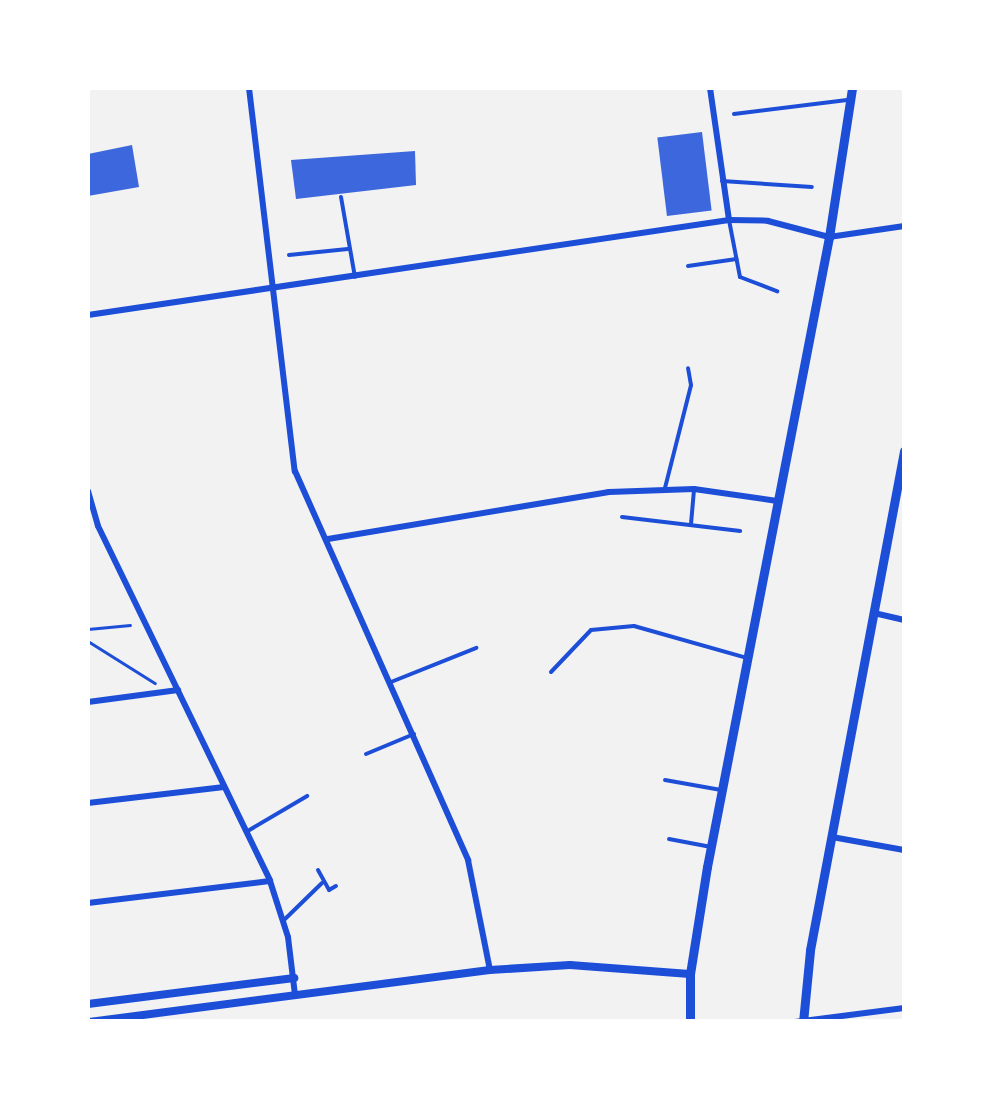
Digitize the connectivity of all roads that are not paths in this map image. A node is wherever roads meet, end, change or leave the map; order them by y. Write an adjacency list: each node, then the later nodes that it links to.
1 (249, 88): 17 (street)
2 (710, 88): 6 (street)
3 (852, 88): 4 (main road)
4 (851, 99): 5 (lane); 11 (main road)
5 (734, 114)
6 (722, 182): 7 (lane); 9 (street)
7 (812, 188)
8 (342, 198): 12 (lane)
9 (729, 220): 11 (street); 14 (lane); 16 (street)
10 (904, 226): 11 (street)
11 (830, 238): 25 (main road)
12 (350, 249): 13 (lane); 16 (lane)
13 (288, 255)
14 (736, 260): 15 (lane); 18 (lane)
15 (688, 266)
16 (356, 277): 17 (street)
17 (268, 290): 19 (street); 31 (street)
18 (776, 291)
19 (88, 315)
20 (688, 368): 22 (lane)
21 (904, 451): 32 (main road)
22 (665, 488): 23 (street); 31 (street)
23 (694, 489): 25 (street); 27 (lane)
24 (88, 491): 28 (street)
25 (777, 501): 35 (main road)
26 (622, 517): 27 (lane)
27 (692, 524): 30 (lane)
28 (98, 526): 29 (street); 38 (street)
29 (88, 527)
30 (740, 531)
31 (328, 539): 37 (street)
32 (874, 613): 33 (street); 48 (main road)
33 (904, 620)
34 (476, 648): 37 (lane)
35 (747, 658): 36 (lane); 44 (main road)
36 (551, 672)
37 (391, 682): 40 (street)
38 (178, 690): 39 (street); 43 (street)
39 (88, 702)
40 (414, 734): 41 (lane); 58 (street)
41 (366, 754)
42 (665, 780): 44 (lane)
43 (224, 788): 46 (street); 47 (street)
44 (722, 790): 50 (main road)
45 (308, 796): 47 (lane)
46 (88, 803)
47 (246, 832): 53 (street)
48 (830, 837): 51 (street); 64 (main road)
49 (669, 839): 50 (lane)
50 (711, 847): 59 (main road)
51 (904, 850)
52 (318, 870): 54 (lane)
53 (270, 881): 56 (street); 57 (street)
54 (322, 884): 55 (lane); 57 (lane)
55 (336, 886)
56 (88, 903)
57 (284, 920): 60 (street)
58 (490, 970): 59 (street); 61 (street)
59 (690, 974): 66 (main road)
60 (294, 978): 61 (street); 62 (street)
61 (294, 997): 65 (street)
62 (88, 1004)
63 (904, 1008): 64 (street)
64 (801, 1021)
65 (89, 1022)
66 (690, 1022)

